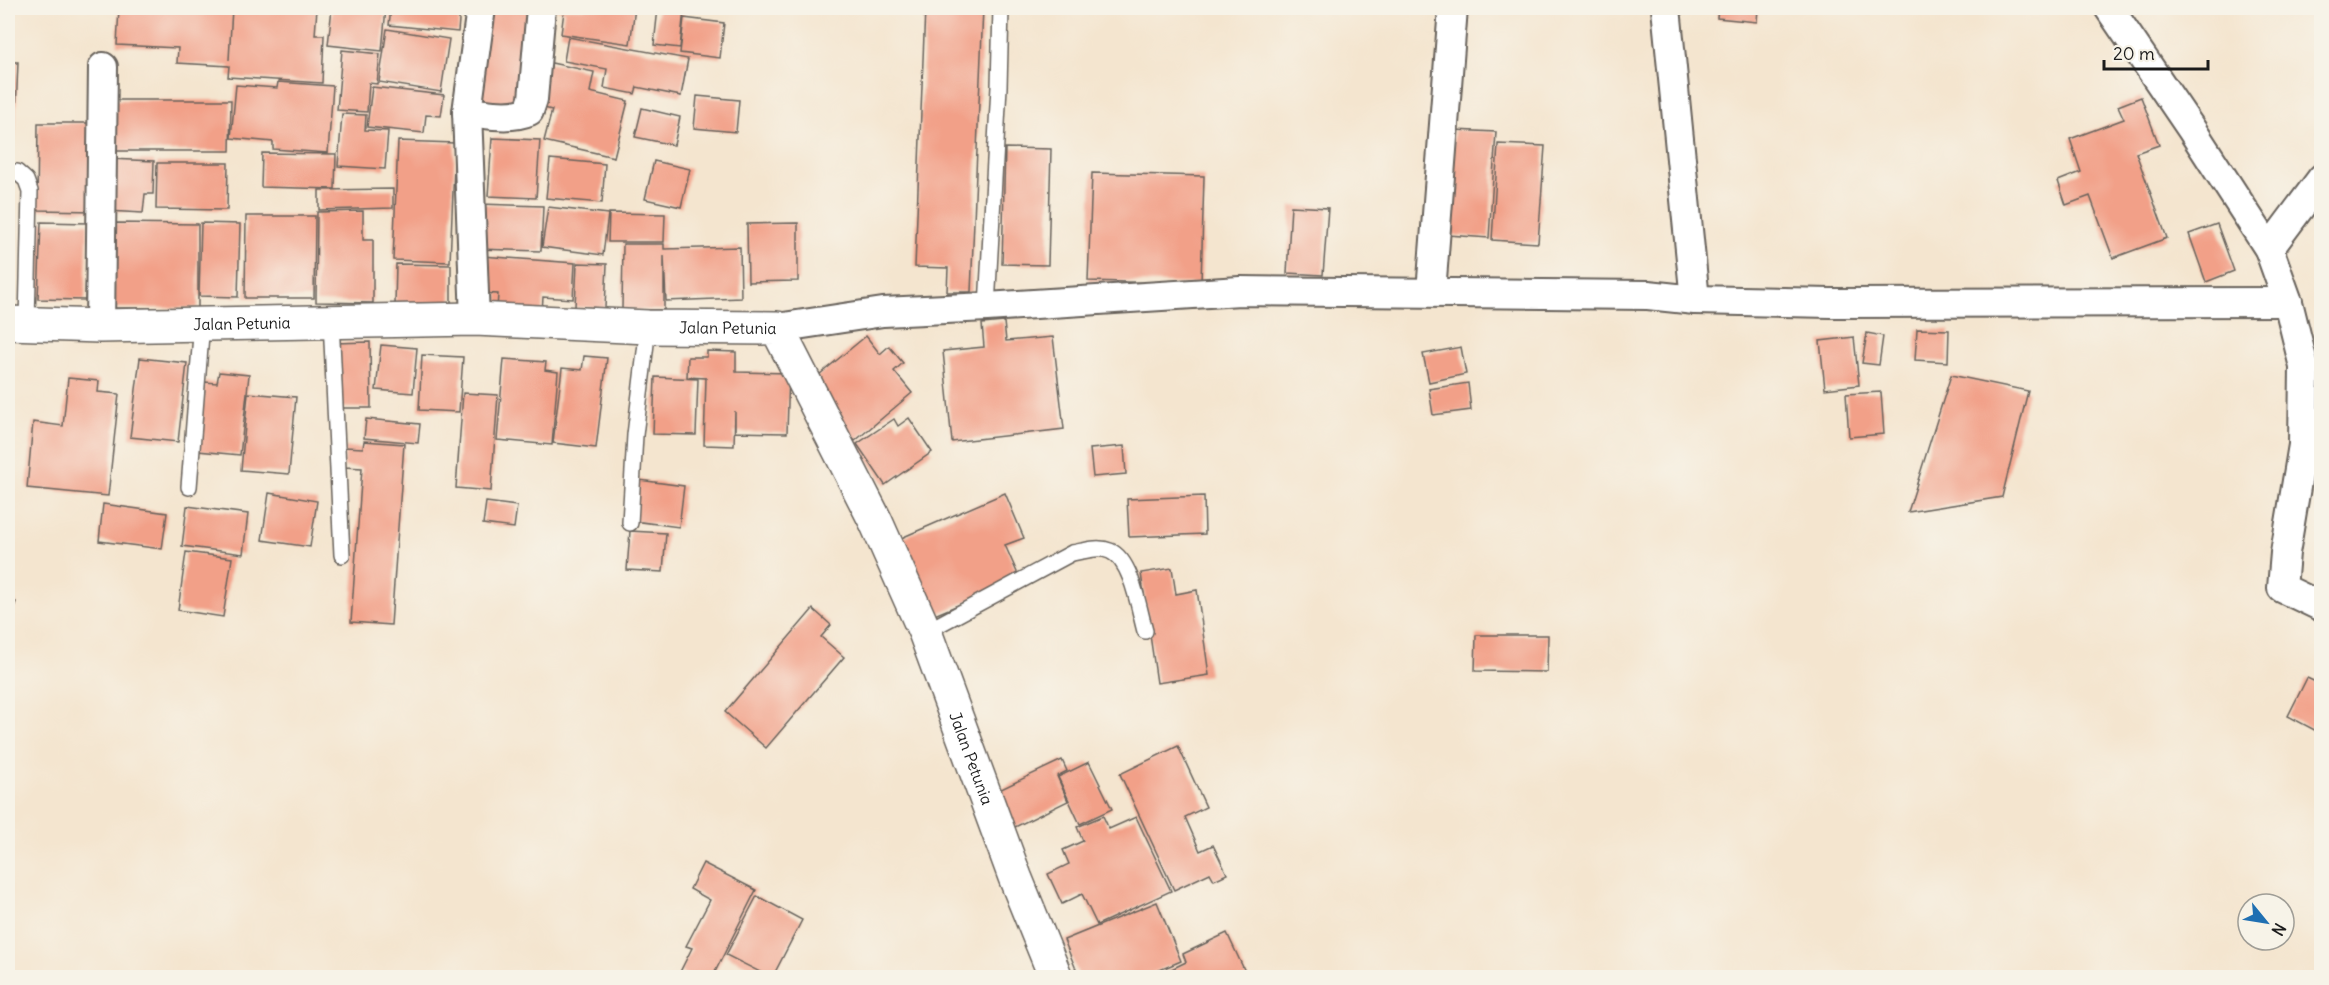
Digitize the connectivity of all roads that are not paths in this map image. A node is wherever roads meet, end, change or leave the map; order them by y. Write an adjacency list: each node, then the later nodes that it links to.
1 (481, 8): 8 (street)
2 (542, 8): 8 (street)
3 (1001, 8): 15 (lane)
4 (1453, 8): 12 (street)
5 (1666, 8): 13 (street)
6 (2109, 8): 11 (street)
7 (103, 67): 20 (street)
8 (467, 112): 16 (street)
9 (8, 173): 19 (lane)
10 (2322, 178): 11 (street)
11 (2269, 249): 14 (street)
12 (1431, 292): 13 (street); 15 (street)
13 (1695, 300): 14 (street)
14 (2288, 302): 26 (street)
15 (987, 307): 22 (street)
16 (475, 319): 17 (street, Jalan Petunia); 21 (street, Jalan Petunia)
17 (331, 320): 18 (street, Jalan Petunia); 25 (lane)
18 (202, 322): 20 (street, Jalan Petunia); 23 (lane)
19 (17, 323): 20 (street, Jalan Petunia)
20 (100, 326)
21 (648, 327): 22 (street, Jalan Petunia); 24 (lane)
22 (777, 328): 28 (street, Jalan Petunia)
23 (189, 487)
24 (630, 523)
25 (342, 555)
26 (2322, 608)
27 (1145, 631): 28 (lane)
28 (925, 632): 29 (street, Jalan Petunia)
29 (1056, 978)

